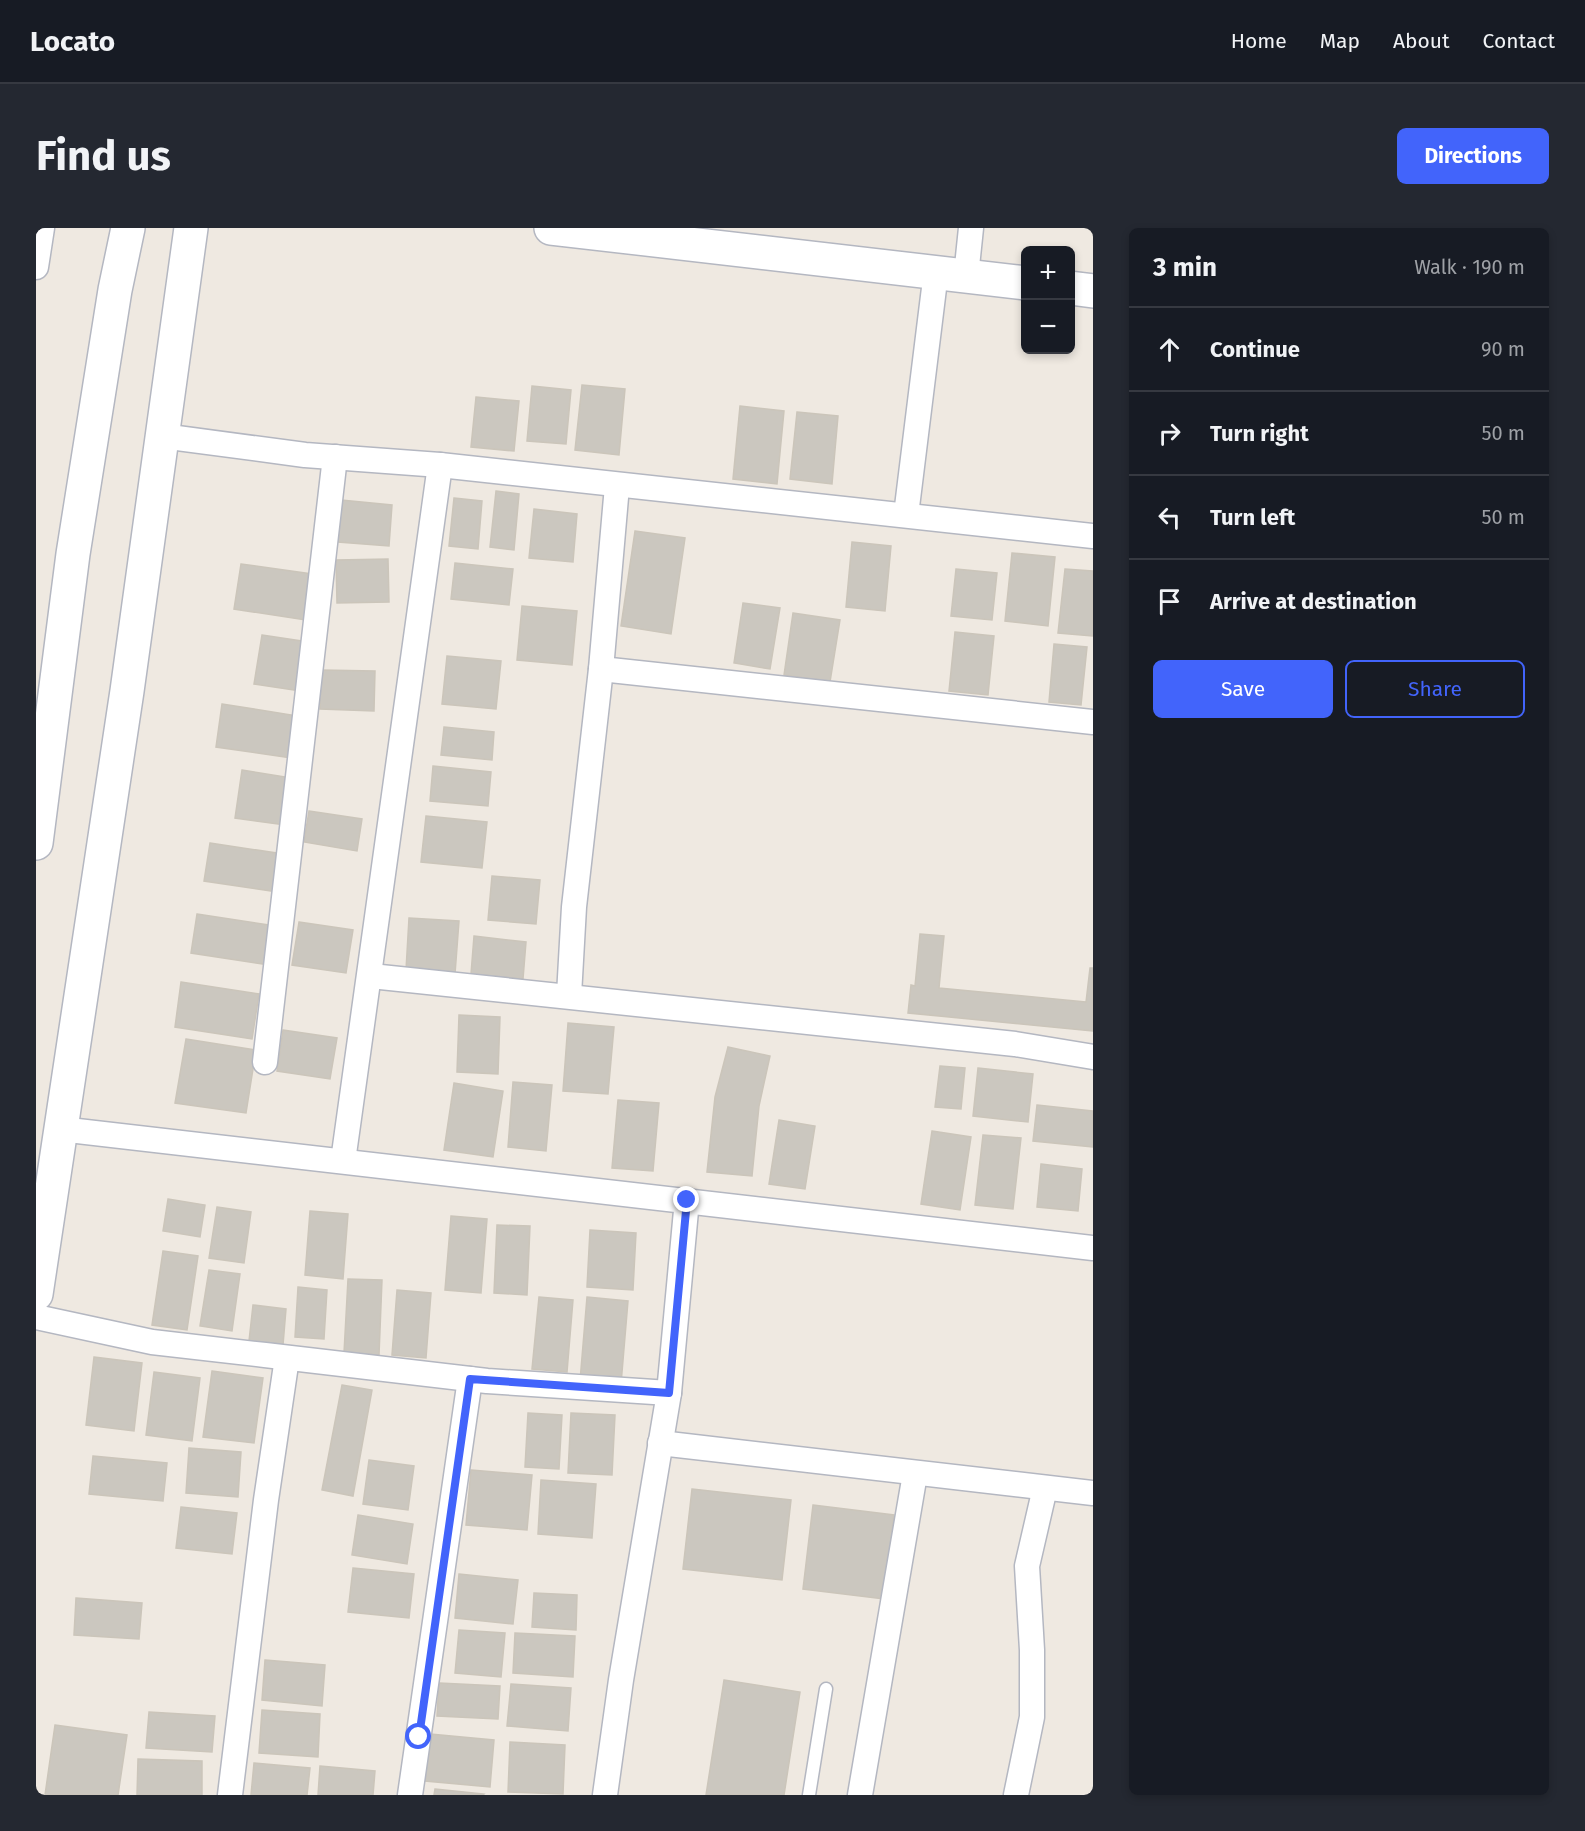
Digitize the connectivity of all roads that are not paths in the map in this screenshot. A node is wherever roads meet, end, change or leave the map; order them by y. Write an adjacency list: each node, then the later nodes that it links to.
1 (42, 228): 6 (street)
2 (129, 228): 19 (street)
3 (191, 228): 11 (street)
4 (551, 228): 7 (street)
5 (970, 228): 7 (street)
6 (36, 267)
7 (951, 274): 8 (street); 15 (street)
8 (1021, 282)
9 (1075, 289): 10 (street)
10 (1093, 291)
11 (162, 436): 12 (street); 24 (street)
12 (335, 457): 13 (street); 23 (street)
13 (441, 465): 14 (street); 20 (street)
14 (616, 486): 15 (street); 17 (street)
15 (906, 515): 16 (street)
16 (1093, 536)
17 (601, 669): 18 (street); 21 (street)
18 (1093, 722)
19 (36, 843)
20 (371, 976): 21 (street); 25 (street)
21 (569, 995): 22 (street)
22 (1093, 1057)
23 (265, 1062)
24 (60, 1130): 25 (street); 28 (street)
25 (343, 1161): 26 (street)
26 (687, 1200): 27 (street); 32 (street)
27 (1093, 1248)
28 (36, 1294)
29 (36, 1317): 30 (street)
30 (287, 1358): 31 (street); 38 (street)
31 (470, 1379): 32 (street); 39 (street)
32 (669, 1393): 33 (street)
33 (660, 1443): 34 (street); 40 (street)
34 (915, 1474): 35 (street); 42 (street)
35 (1045, 1488): 36 (street); 43 (street)
36 (1093, 1493)
37 (826, 1689): 41 (lane)
38 (230, 1795)
39 (410, 1795)
40 (606, 1795)
41 (810, 1795)
42 (860, 1795)
43 (1016, 1795)

